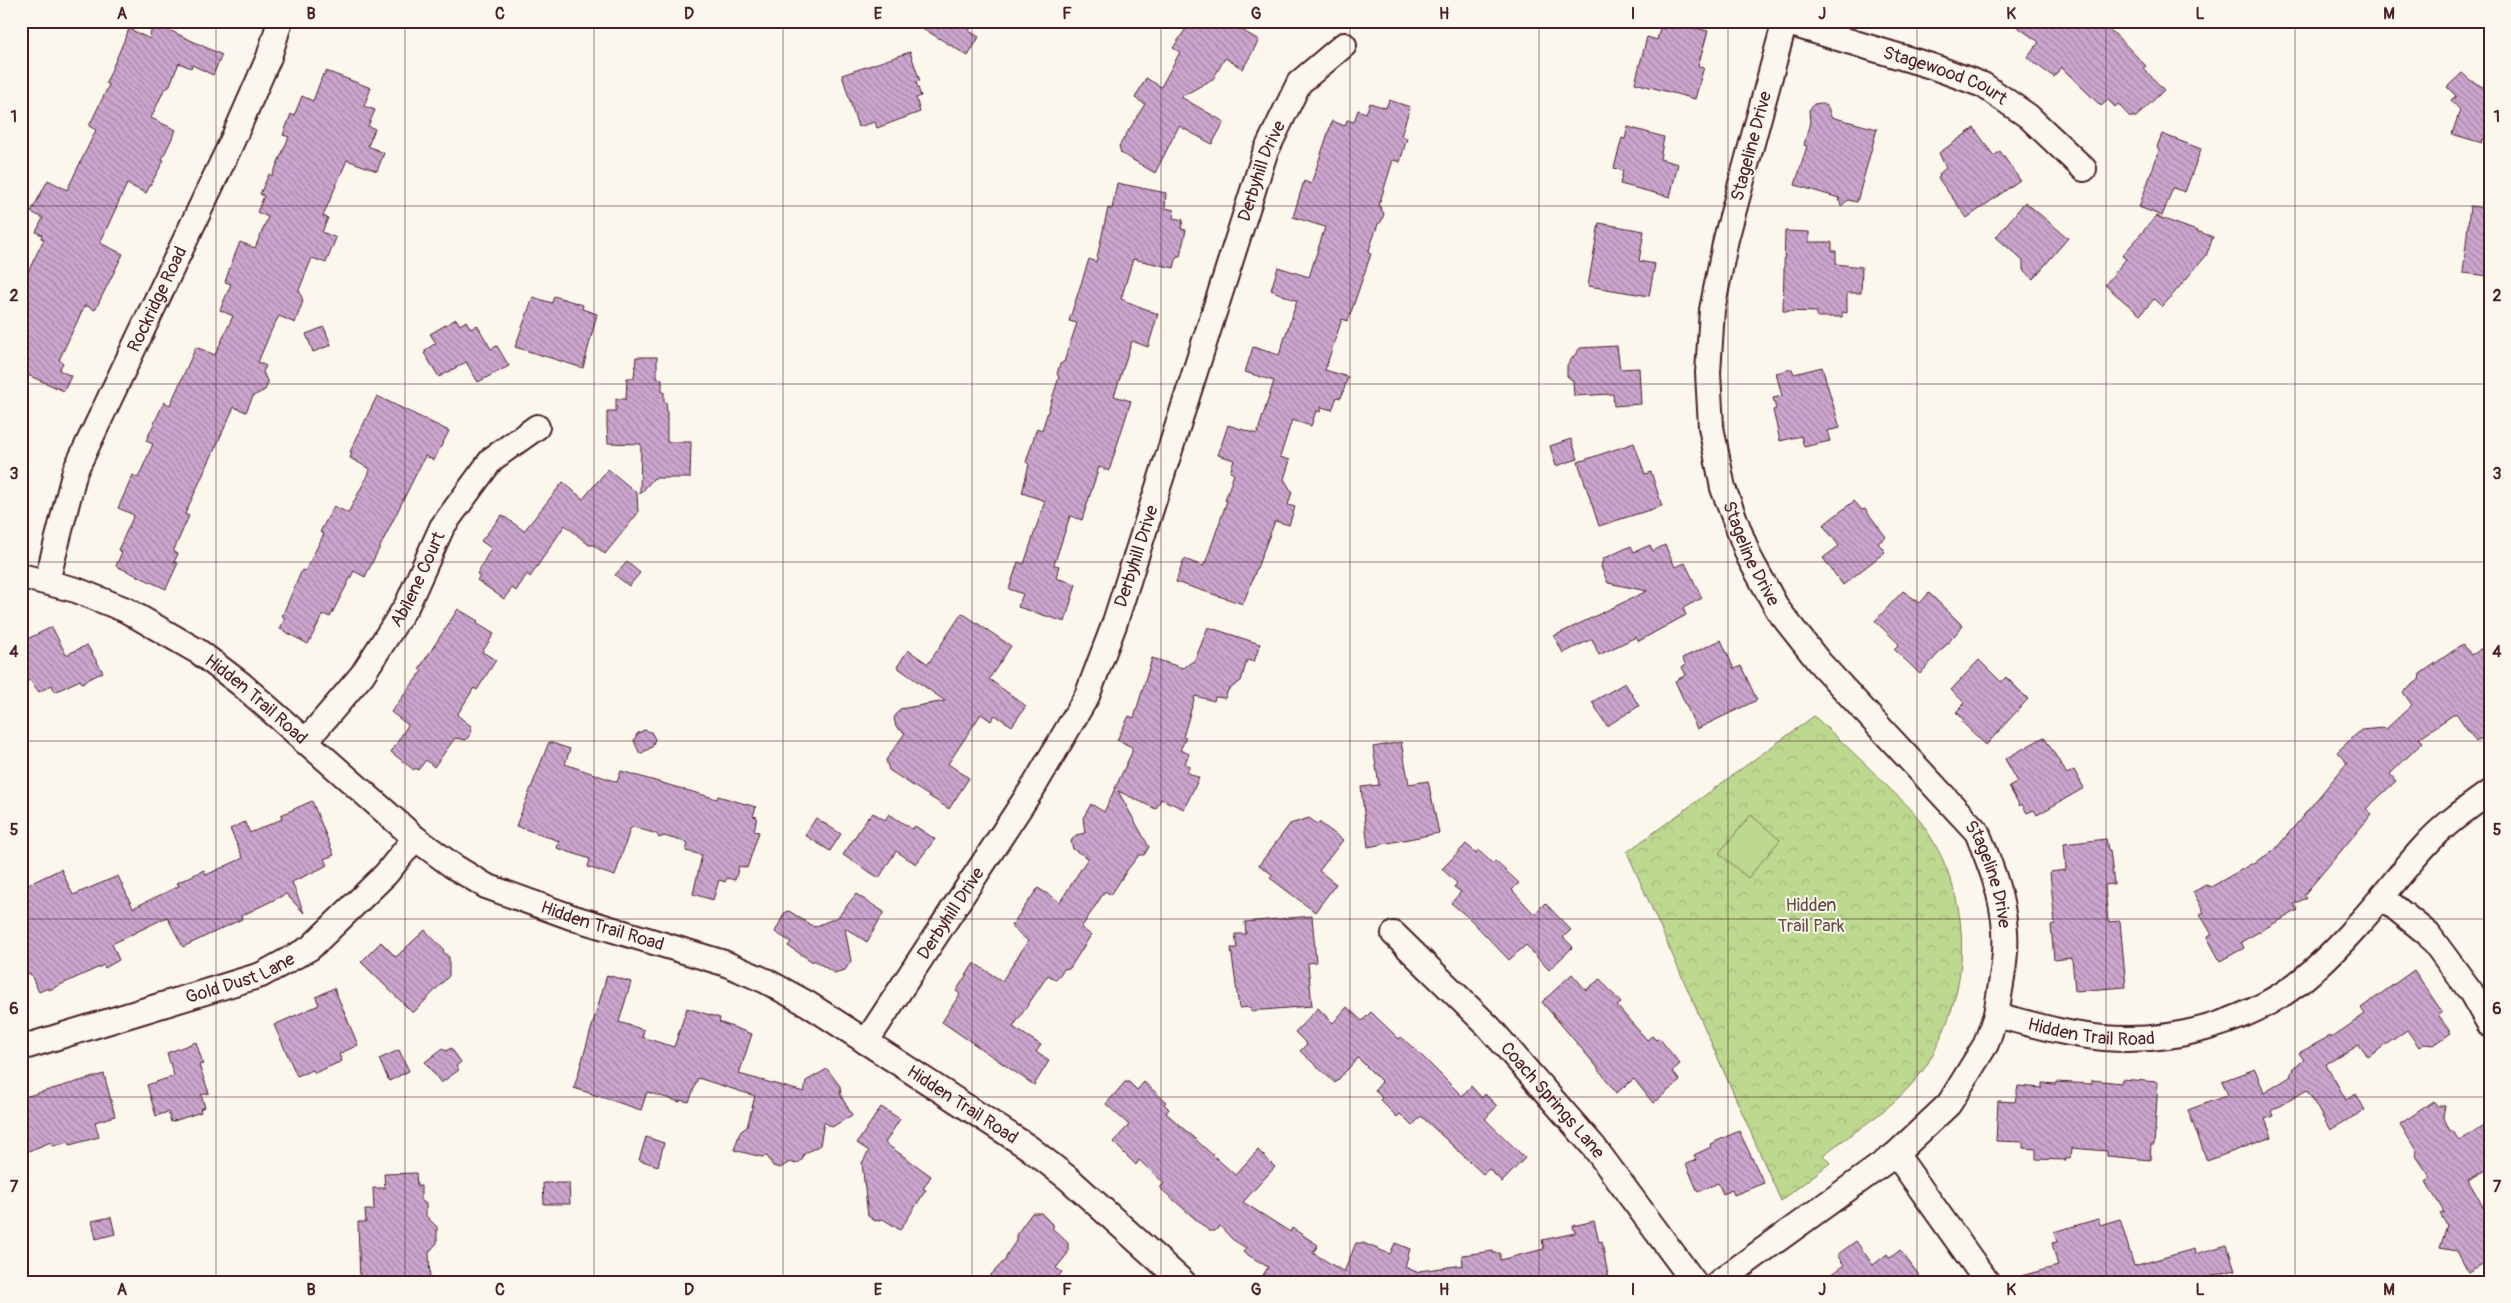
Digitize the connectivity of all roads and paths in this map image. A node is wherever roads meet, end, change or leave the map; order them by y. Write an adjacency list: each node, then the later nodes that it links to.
1 (280, 21): 7 (street, Rockridge Road)
2 (1785, 22): 4 (street, Stagewood Court); 13 (street, Stageline Drive)
3 (1344, 45): 15 (street, Derbyhill Drive)
4 (2084, 169)
5 (538, 427): 8 (street, Abilene Court)
6 (21, 576): 7 (street, Hidden Trail Road)
7 (47, 581): 8 (street, Hidden Trail Road)
8 (305, 742): 10 (street, Hidden Trail Road)
9 (2490, 792): 11 (street, Hidden Trail Road)
10 (415, 838): 15 (street, Hidden Trail Road); 16 (street, Gold Dust Lane)
11 (2382, 897): 13 (street, Hidden Trail Road); 14 (street)
12 (1394, 934): 19 (street, Coach Springs Lane)
13 (1996, 1015): 17 (street)
14 (2490, 1025)
15 (866, 1042): 18 (street, Hidden Trail Road)
16 (21, 1048)
17 (1896, 1154): 20 (street); 21 (street)
18 (1169, 1277)
19 (1694, 1282)
20 (1719, 1282)
21 (1987, 1282)

